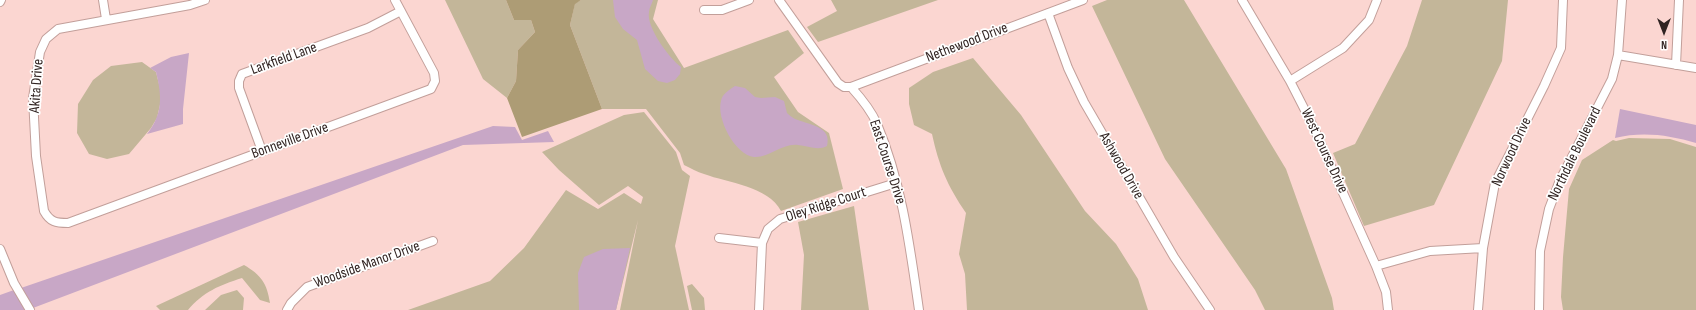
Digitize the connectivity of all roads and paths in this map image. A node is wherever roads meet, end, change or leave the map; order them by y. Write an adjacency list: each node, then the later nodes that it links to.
1 (103, 0): 17 (street)
2 (205, 0): 13 (street, Akita Drive)
3 (395, 0): 15 (street, Bonneville Drive)
4 (749, 0): 14 (street)
5 (779, 0): 22 (street, East Course Drive)
6 (1083, 0): 16 (street, Nethewood Drive)
7 (1253, 0): 12 (street)
8 (1377, 0): 21 (street)
9 (1563, 0): 29 (street, Norwood Drive)
10 (1622, 0): 18 (street, Northdale Boulevard)
11 (1679, 0): 19 (street)
12 (1243, 2): 21 (street, West Course Drive)
13 (189, 3): 17 (street, Akita Drive)
14 (704, 10)
15 (401, 11): 23 (street, Larkfield Lane); 23 (street, Bonneville Drive)
16 (1048, 13): 22 (street, Nethewood Drive); 36 (street, Ashwood Drive)
17 (106, 19): 25 (street, Akita Drive)
18 (1618, 55): 19 (street); 39 (street, Northdale Boulevard)
19 (1676, 65): 20 (street)
20 (1696, 68)
21 (1290, 81): 31 (street, West Course Drive)
22 (851, 87): 24 (street, East Course Drive)
23 (262, 151): 25 (street, Bonneville Drive)
24 (896, 183): 28 (street, Oley Ridge Court); 35 (street, East Course Drive)
25 (56, 223)
26 (719, 238): 28 (street)
27 (433, 241): 33 (street, Woodside Manor Drive)
28 (762, 243): 34 (street, Oley Ridge Court)
29 (1483, 248): 31 (street); 38 (street, Norwood Drive)
30 (0, 249): 32 (street)
31 (1376, 266): 37 (street, West Course Drive)
32 (30, 310)
33 (287, 310)
34 (759, 310)
35 (919, 310)
36 (1210, 310)
37 (1388, 310)
38 (1478, 310)
39 (1539, 310)

